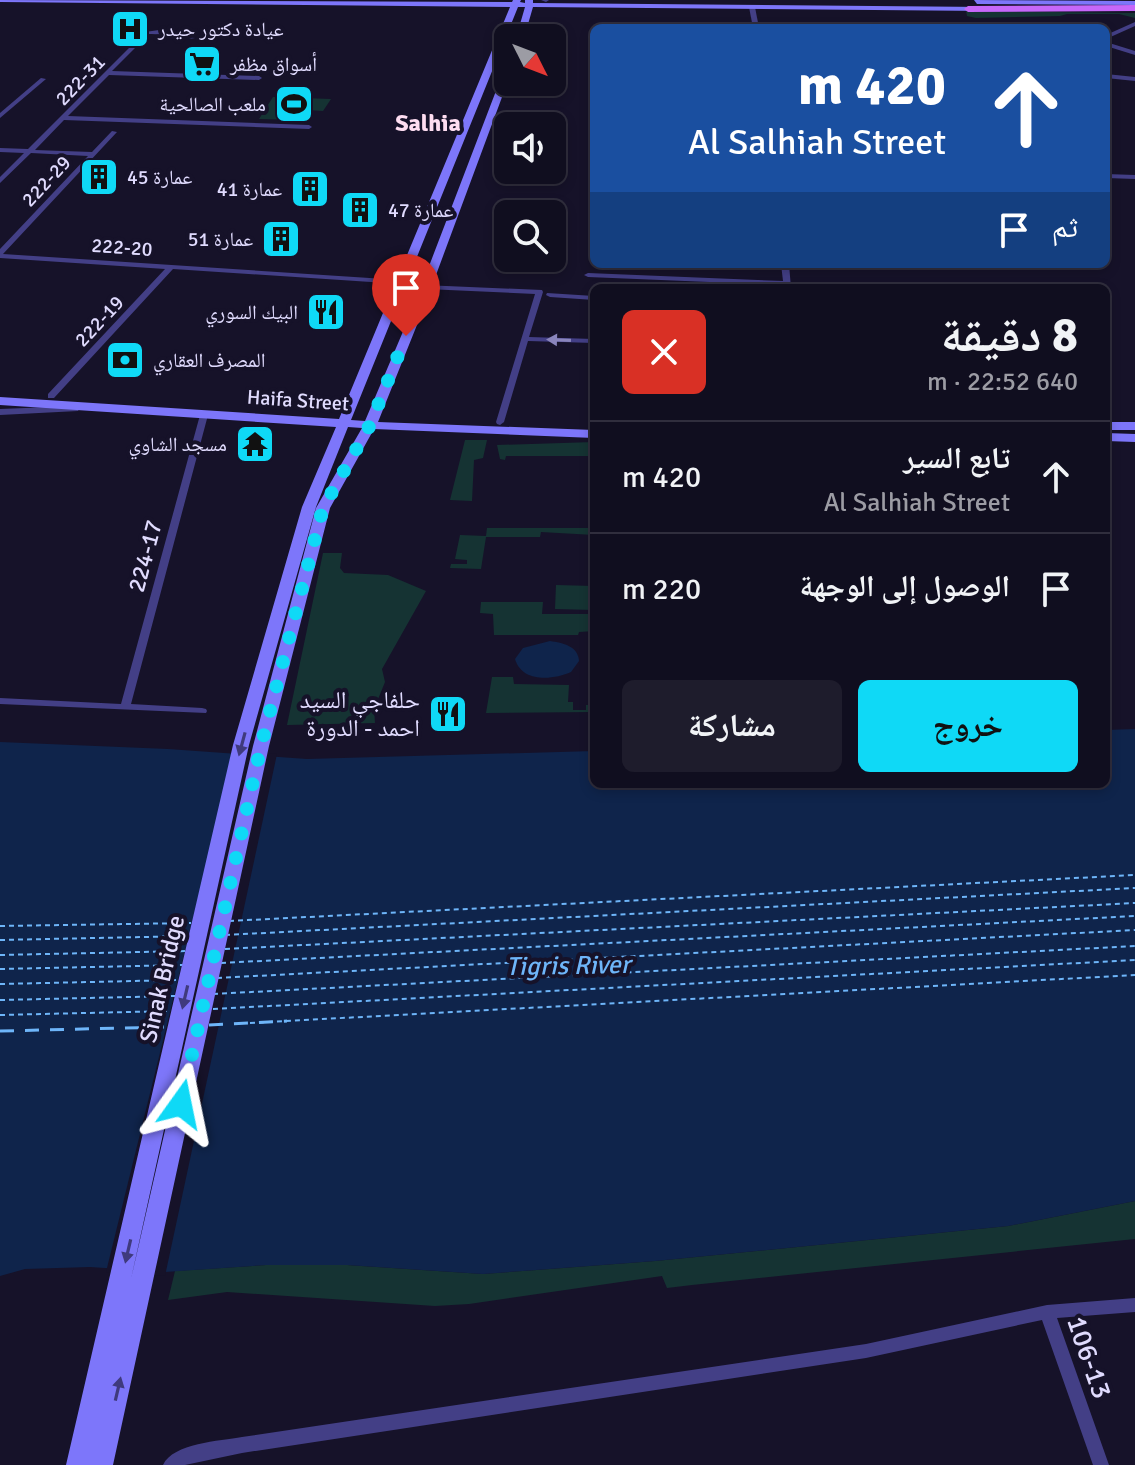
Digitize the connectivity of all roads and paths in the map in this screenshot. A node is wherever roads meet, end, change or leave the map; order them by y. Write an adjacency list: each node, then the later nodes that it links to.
1 (0, 0): 5 (main road)
2 (545, 0): 3 (main road); 8 (main road)
3 (605, 0)
4 (797, 0): 10 (main road)
5 (374, 2): 9 (main road)
6 (750, 3): 7 (main road); 8 (main road); 12 (street)
7 (763, 3): 11 (main road); 12 (street)
8 (530, 4): 9 (main road); 13 (main road)
9 (514, 6): 27 (main road)
10 (1135, 7): 11 (main road); 11 (main road)
11 (968, 9)
12 (754, 16): 14 (street)
13 (524, 24)
14 (755, 24)
15 (1135, 24): 18 (street)
16 (186, 32): 17 (street, 222-31)
17 (169, 33): 19 (street); 22 (street, 222-31)
18 (1110, 35)
19 (192, 38)
20 (1110, 45): 21 (street)
21 (1134, 53)
22 (108, 73): 24 (street); 31 (street, 222-31)
23 (1110, 76): 26 (street)
24 (259, 78)
25 (43, 79): 30 (street)
26 (1135, 79)
27 (483, 82): 28 (main road); 37 (main road)
28 (494, 83)
29 (498, 96): 38 (main road)
30 (0, 116)
31 (65, 118): 32 (street); 35 (street, 222-31)
32 (309, 127)
33 (114, 132): 36 (street, 222-29)
34 (0, 150): 35 (street)
35 (30, 151): 36 (street); 41 (street, 222-31)
36 (94, 154): 42 (street, 222-29)
37 (445, 171): 38 (main road); 44 (main road)
38 (470, 172): 48 (main road)
39 (1110, 176): 40 (street)
40 (1135, 177)
41 (0, 181)
42 (0, 254): 43 (street, 222-20)
43 (171, 267): 46 (street, 222-20); 55 (street, 222-19)
44 (404, 275): 46 (street); 49 (main road)
45 (588, 275): 47 (street)
46 (386, 281): 49 (street)
47 (768, 284)
48 (426, 287): 52 (street); 61 (main road)
49 (399, 288): 60 (main road)
50 (550, 295): 51 (street)
51 (590, 298)
52 (524, 339): 53 (street, one-way to 52); 62 (street)
53 (590, 341)
54 (0, 393): 55 (main road, Haifa Street)
55 (51, 396): 60 (main road, Haifa Street)
56 (0, 401): 57 (main road, Haifa Street)
57 (81, 408): 58 (street); 59 (main road, Haifa Street)
58 (0, 412)
59 (204, 415): 60 (main road, Haifa Street); 71 (street, 224-17)
60 (346, 418): 61 (main road, Haifa Street); 69 (main road)
61 (372, 420): 62 (main road, Haifa Street); 66 (main road, Haifa Street); 69 (main road)
62 (500, 422): 63 (main road, Haifa Street)
63 (590, 425)
64 (1110, 426): 65 (main road)
65 (1135, 426)
66 (590, 434)
67 (1110, 437): 68 (main road)
68 (1135, 438)
69 (316, 508): 75 (main road, Sinak Bridge, one-way to 75); 76 (main road, Sinak Bridge, one-way to 69)
70 (0, 701): 71 (street)
71 (125, 707): 72 (street)
72 (202, 711)
73 (1135, 1305): 74 (street)
74 (1047, 1312): 77 (street); 78 (street, 106-13)
75 (78, 1465)
76 (101, 1465)
77 (171, 1465)
78 (1101, 1465)

